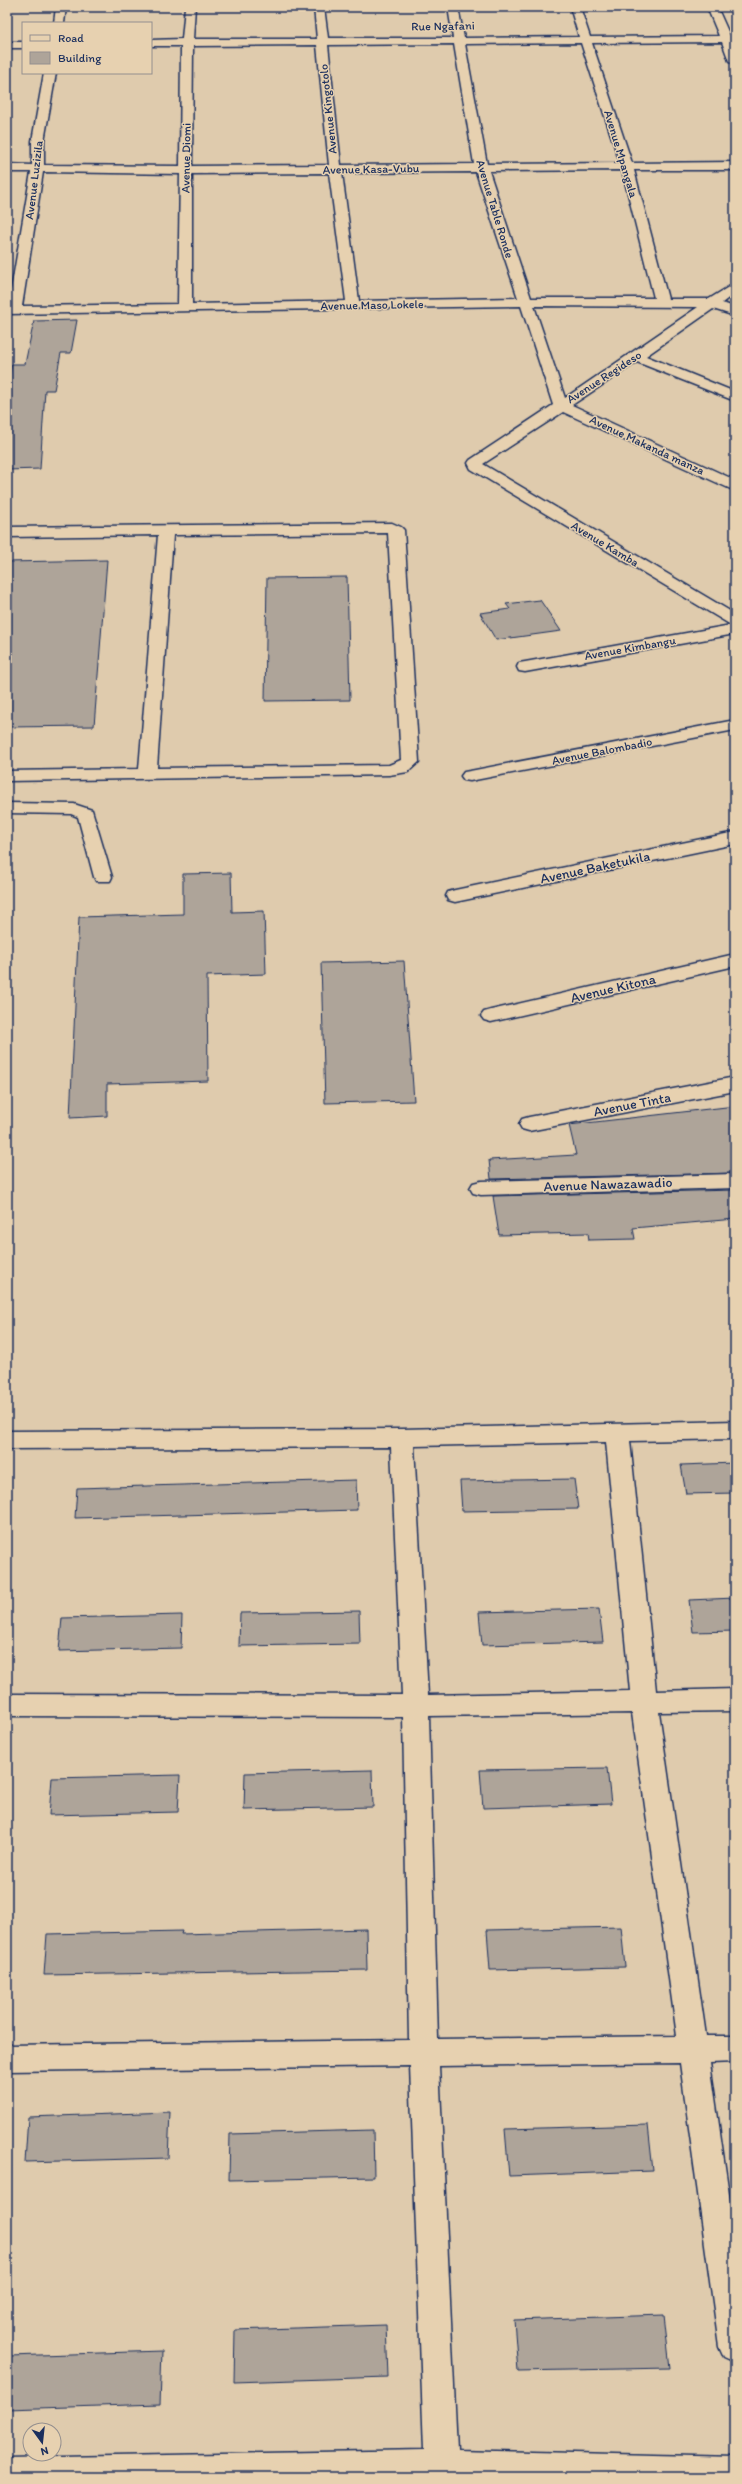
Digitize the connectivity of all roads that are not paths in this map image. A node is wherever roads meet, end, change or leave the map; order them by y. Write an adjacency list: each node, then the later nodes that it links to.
1 (61, 7): 7 (street)
2 (190, 7): 13 (street, Avenue Diomi)
3 (319, 7): 11 (street, Avenue Kingotolo)
4 (453, 7): 8 (street, Avenue Table Ronde)
5 (576, 7): 9 (street, Avenue Mpangala)
6 (712, 7): 10 (street)
7 (59, 22)
8 (459, 39): 9 (street, Rue Ngafani); 11 (street, Rue Ngafani); 20 (street, Avenue Table Ronde)
9 (585, 39): 10 (street, Rue Ngafani); 18 (street, Avenue Mpangala)
10 (730, 39): 16 (street)
11 (321, 41): 13 (street, Rue Ngafani); 23 (street, Avenue Kingotolo)
12 (152, 43): 13 (street, Rue Ngafani)
13 (187, 43): 24 (street, Avenue Diomi)
14 (7, 45): 15 (street)
15 (22, 45)
16 (735, 61)
17 (50, 74): 22 (street, Avenue Luzizila)
18 (627, 166): 19 (street, Avenue Kasa-Vubu); 20 (street, Avenue Kasa-Vubu); 27 (street, Avenue Mpangala)
19 (735, 166)
20 (481, 167): 23 (street, Avenue Kasa-Vubu); 26 (street, Avenue Table Ronde)
21 (7, 168): 22 (street, Avenue Kasa-Vubu)
22 (38, 168): 24 (street, Avenue Kasa-Vubu); 31 (street, Avenue Luzizila)
23 (334, 169): 24 (street, Avenue Kasa-Vubu); 29 (street, Avenue Kingotolo)
24 (186, 170): 30 (street, Avenue Diomi)
25 (735, 287): 28 (street, Avenue Regideso)
26 (524, 301): 27 (street, Avenue Maso Lokele); 29 (street, Avenue Maso Lokele); 35 (street, Avenue Table Ronde)
27 (662, 302): 28 (street, Avenue Maso Lokele)
28 (710, 303): 32 (street, Avenue Maso Lokele); 33 (street, Avenue Regideso)
29 (353, 306): 30 (street, Avenue Maso Lokele)
30 (185, 309): 31 (street, Avenue Maso Lokele)
31 (11, 310)
32 (735, 312)
33 (636, 358): 34 (street); 35 (street, Avenue Regideso)
34 (735, 397)
35 (560, 405): 36 (street, Avenue Regideso); 37 (street, Avenue Makanda manza)
36 (476, 466): 40 (street, Avenue Kamba)
37 (735, 486)
38 (166, 530): 39 (street); 44 (street); 44 (street)
39 (7, 532)
40 (735, 621)
41 (735, 629): 42 (street, Avenue Kimbangu)
42 (526, 668)
43 (735, 725): 46 (street, Avenue Balombadio)
44 (148, 773): 45 (street)
45 (7, 776)
46 (470, 776)
47 (7, 808): 49 (street)
48 (735, 838): 50 (street, Avenue Baketukila)
49 (103, 877)
50 (455, 896)
51 (735, 960): 52 (street, Avenue Kitona)
52 (491, 1016)
53 (735, 1084): 54 (street, Avenue Tinta)
54 (529, 1124)
55 (735, 1181): 56 (street, Avenue Nawazawadio)
56 (481, 1188)
57 (735, 1430): 58 (street)
58 (617, 1433): 59 (street); 62 (street)
59 (402, 1438): 60 (street); 64 (street)
60 (7, 1440)
61 (735, 1700): 62 (street)
62 (644, 1702): 64 (street); 66 (street)
63 (7, 1705): 64 (street)
64 (416, 1706): 67 (street)
65 (735, 2049): 66 (street)
66 (692, 2050): 67 (street); 69 (street)
67 (424, 2051): 68 (street); 70 (street)
68 (7, 2058)
69 (735, 2346)
70 (442, 2472): 71 (street); 72 (street)
71 (735, 2474)
72 (7, 2475)

